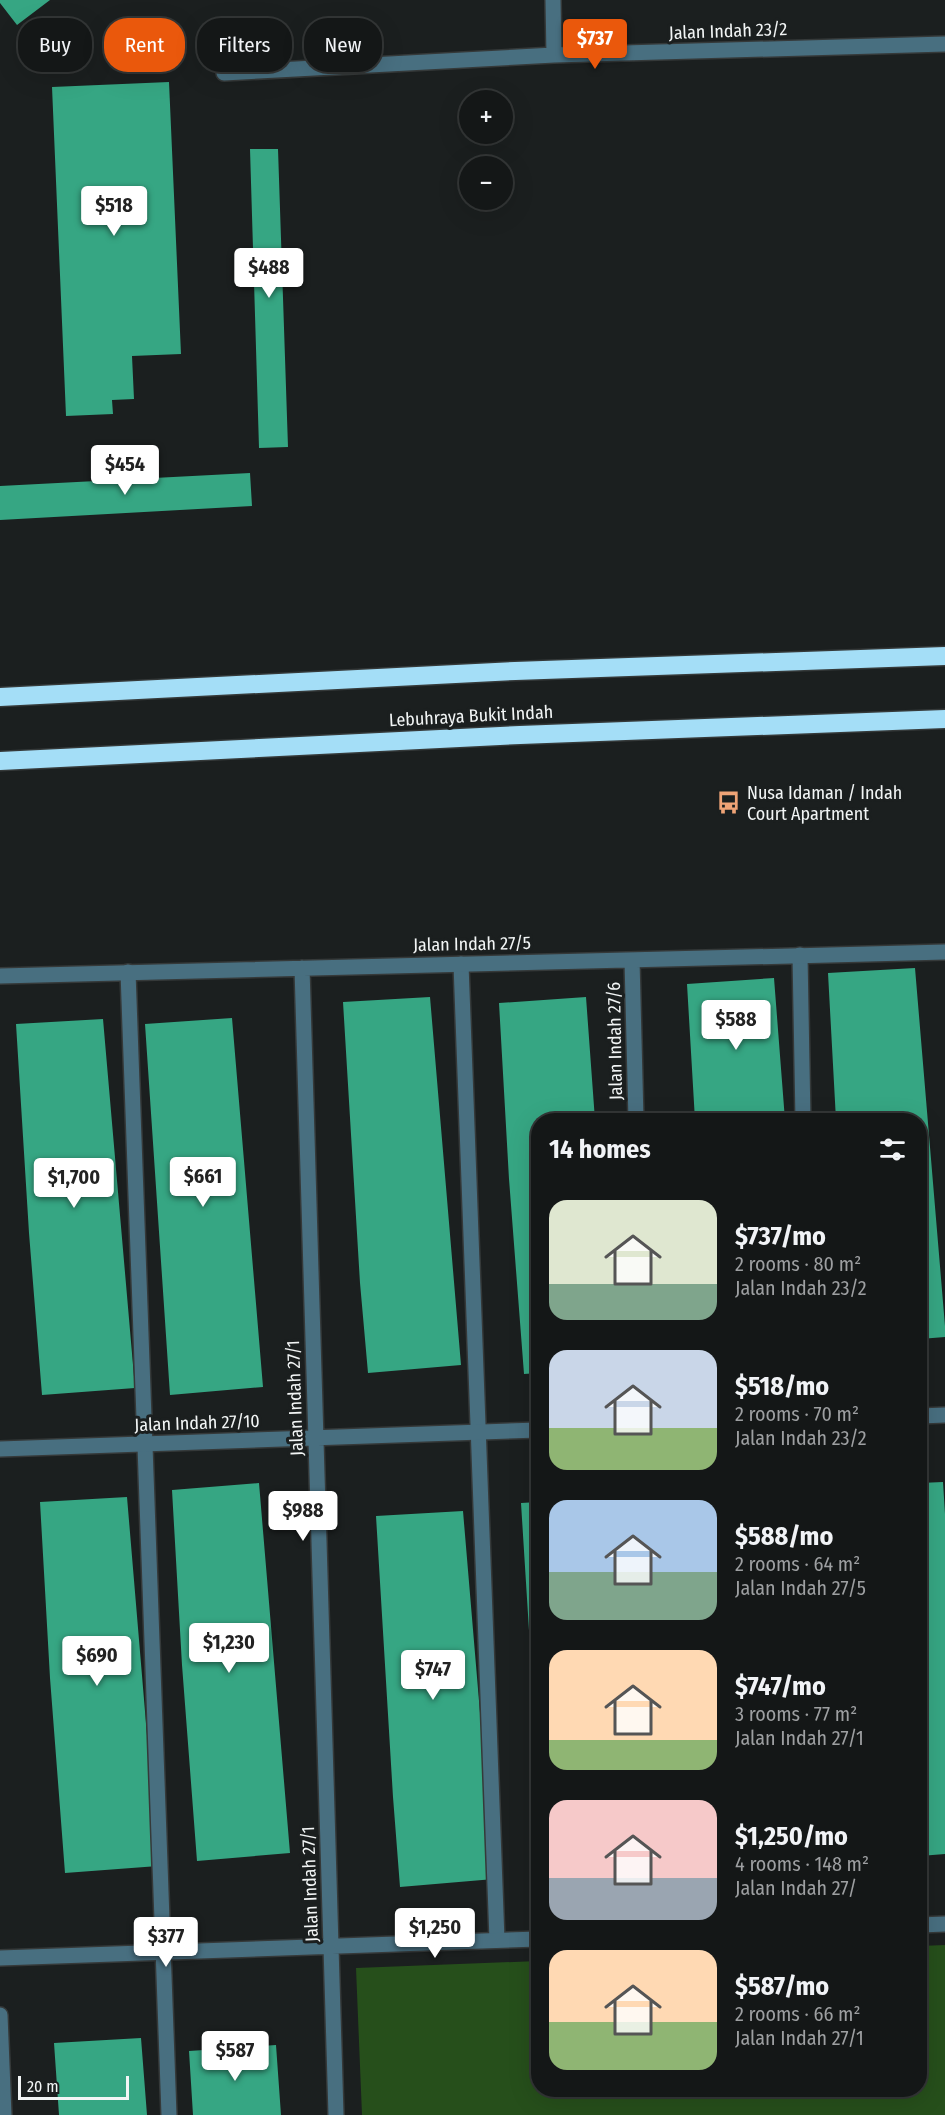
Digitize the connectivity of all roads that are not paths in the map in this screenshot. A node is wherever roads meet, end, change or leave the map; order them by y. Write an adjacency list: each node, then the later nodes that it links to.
1 (553, 0): 3 (street)
2 (945, 44): 3 (street, Jalan Indah 23/2)
3 (554, 55): 4 (street, Jalan Indah 23/2)
4 (224, 73)
5 (945, 656): 6 (highway)
6 (0, 697)
7 (945, 719): 8 (highway, Lebuhraya Bukit Indah)
8 (0, 761)
9 (945, 952): 10 (street, Jalan Indah 27/5)
10 (800, 955): 11 (street, Jalan Indah 27/5); 17 (street)
11 (632, 960): 12 (street, Jalan Indah 27/5); 16 (street, Jalan Indah 27/6)
12 (461, 964): 13 (street, Jalan Indah 27/5); 21 (street)
13 (302, 968): 14 (street, Jalan Indah 27/5); 22 (street, Jalan Indah 27/1)
14 (128, 972): 15 (street, Jalan Indah 27/5); 23 (street)
15 (0, 975)
16 (636, 1113)
17 (803, 1113)
18 (945, 1415): 19 (street)
19 (927, 1416)
20 (531, 1430): 21 (street, Jalan Indah 27/10)
21 (478, 1432): 22 (street, Jalan Indah 27/10); 28 (street)
22 (316, 1438): 23 (street, Jalan Indah 27/10); 29 (street, Jalan Indah 27/1)
23 (144, 1444): 24 (street, Jalan Indah 27/10); 30 (street)
24 (0, 1449)
25 (927, 1924): 26 (street)
26 (945, 1924)
27 (531, 1939): 28 (street)
28 (497, 1940): 29 (street)
29 (331, 1946): 30 (street); 35 (street, Jalan Indah 27/1)
30 (162, 1952): 31 (street); 34 (street)
31 (0, 1958)
32 (0, 2015): 33 (street)
33 (4, 2115)
34 (169, 2115)
35 (336, 2115)

